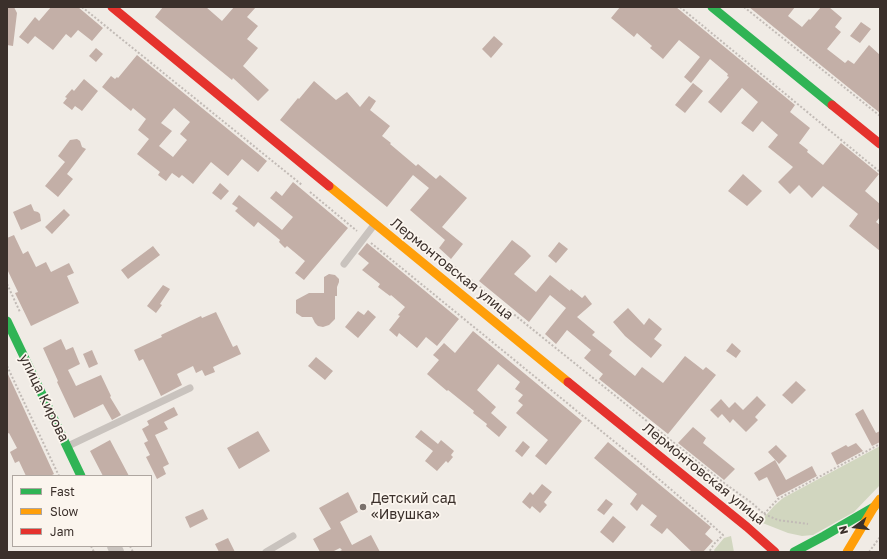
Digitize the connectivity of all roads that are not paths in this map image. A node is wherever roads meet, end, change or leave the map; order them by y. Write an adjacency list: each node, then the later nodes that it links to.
1 (112, 7): 4 (main road, Лермонтовская улица)
2 (712, 7): 3 (main road)
3 (880, 144)
4 (375, 224): 5 (lane); 13 (main road, Лермонтовская улица)
5 (344, 264)
6 (7, 321): 8 (main road, улица Кирова)
7 (190, 388): 8 (lane)
8 (67, 447): 9 (main road, улица Кирова)
9 (81, 475)
10 (878, 506): 14 (main road); 15 (main road)
11 (293, 536): 12 (lane)
12 (266, 552)
13 (775, 552)
14 (794, 552)
15 (847, 552)

